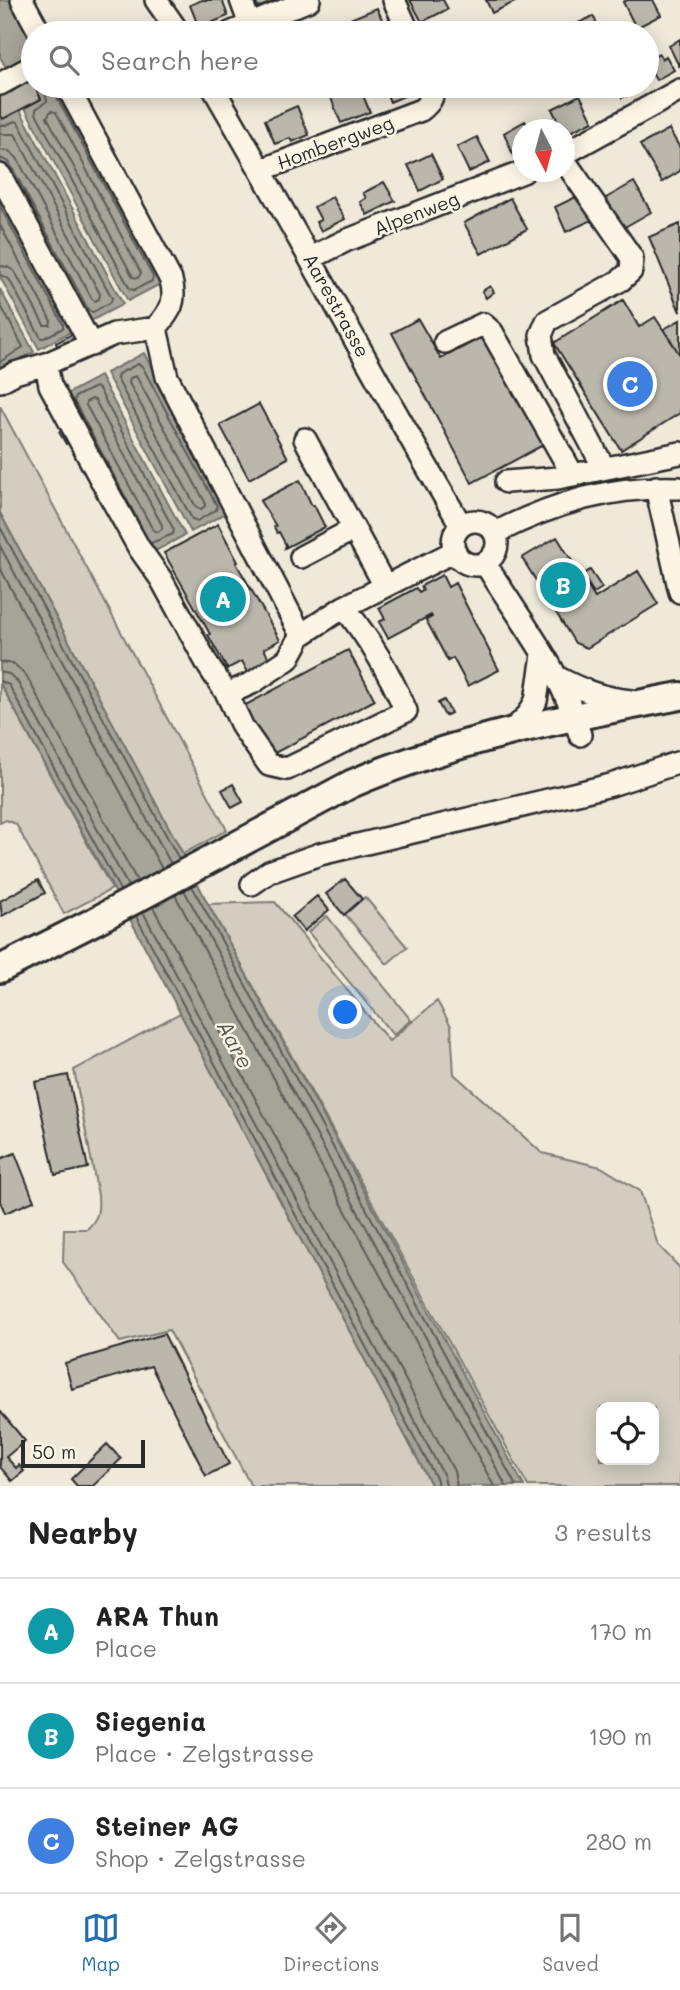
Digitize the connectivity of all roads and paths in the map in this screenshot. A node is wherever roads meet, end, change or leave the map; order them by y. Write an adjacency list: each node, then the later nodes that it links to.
1 (22, 0): 6 (street)
2 (156, 0): 7 (street)
3 (241, 0): 8 (street)
4 (309, 0): 9 (street)
5 (394, 0): 10 (street)
6 (33, 21)
7 (171, 21)
8 (252, 21)
9 (267, 21)
10 (404, 21)
11 (21, 73): 12 (street)
12 (0, 84)
13 (680, 90): 17 (street)
14 (72, 98): 23 (street)
15 (219, 98): 18 (street, Aarestrasse)
16 (431, 98): 18 (street, Hombergweg)
17 (575, 148)
18 (261, 170): 22 (street, Aarestrasse)
19 (0, 175): 25 (street)
20 (575, 175): 30 (street)
21 (512, 176): 22 (street, Alpenweg)
22 (311, 258): 35 (street, Aarestrasse)
23 (156, 328): 25 (street); 44 (street)
24 (445, 342): 30 (street)
25 (91, 345): 26 (street)
26 (46, 364): 27 (street); 47 (street)
27 (0, 381)
28 (305, 439): 36 (street)
29 (680, 453): 30 (street)
30 (591, 471): 31 (street); 34 (street)
31 (506, 482)
32 (656, 487): 33 (street); 34 (street); 42 (street)
33 (680, 488)
34 (602, 492): 37 (street)
35 (461, 525): 37 (street); 38 (street)
36 (354, 529): 39 (street); 41 (street)
37 (495, 533): 40 (street)
38 (455, 551): 40 (street); 41 (street)
39 (301, 557)
40 (485, 563): 45 (street)
41 (385, 586): 43 (street)
42 (680, 592)
43 (344, 607): 44 (street); 47 (street)
44 (301, 635): 47 (street)
45 (542, 655): 46 (street); 52 (street)
46 (555, 676): 49 (street); 51 (street)
47 (227, 694)
48 (680, 696): 49 (main road)
49 (647, 702): 51 (main road)
50 (680, 713): 51 (main road)
51 (578, 726): 52 (main road); 54 (main road)
52 (511, 733): 54 (main road)
53 (680, 762): 55 (street)
54 (308, 808): 56 (main road)
55 (252, 884)
56 (0, 969)

